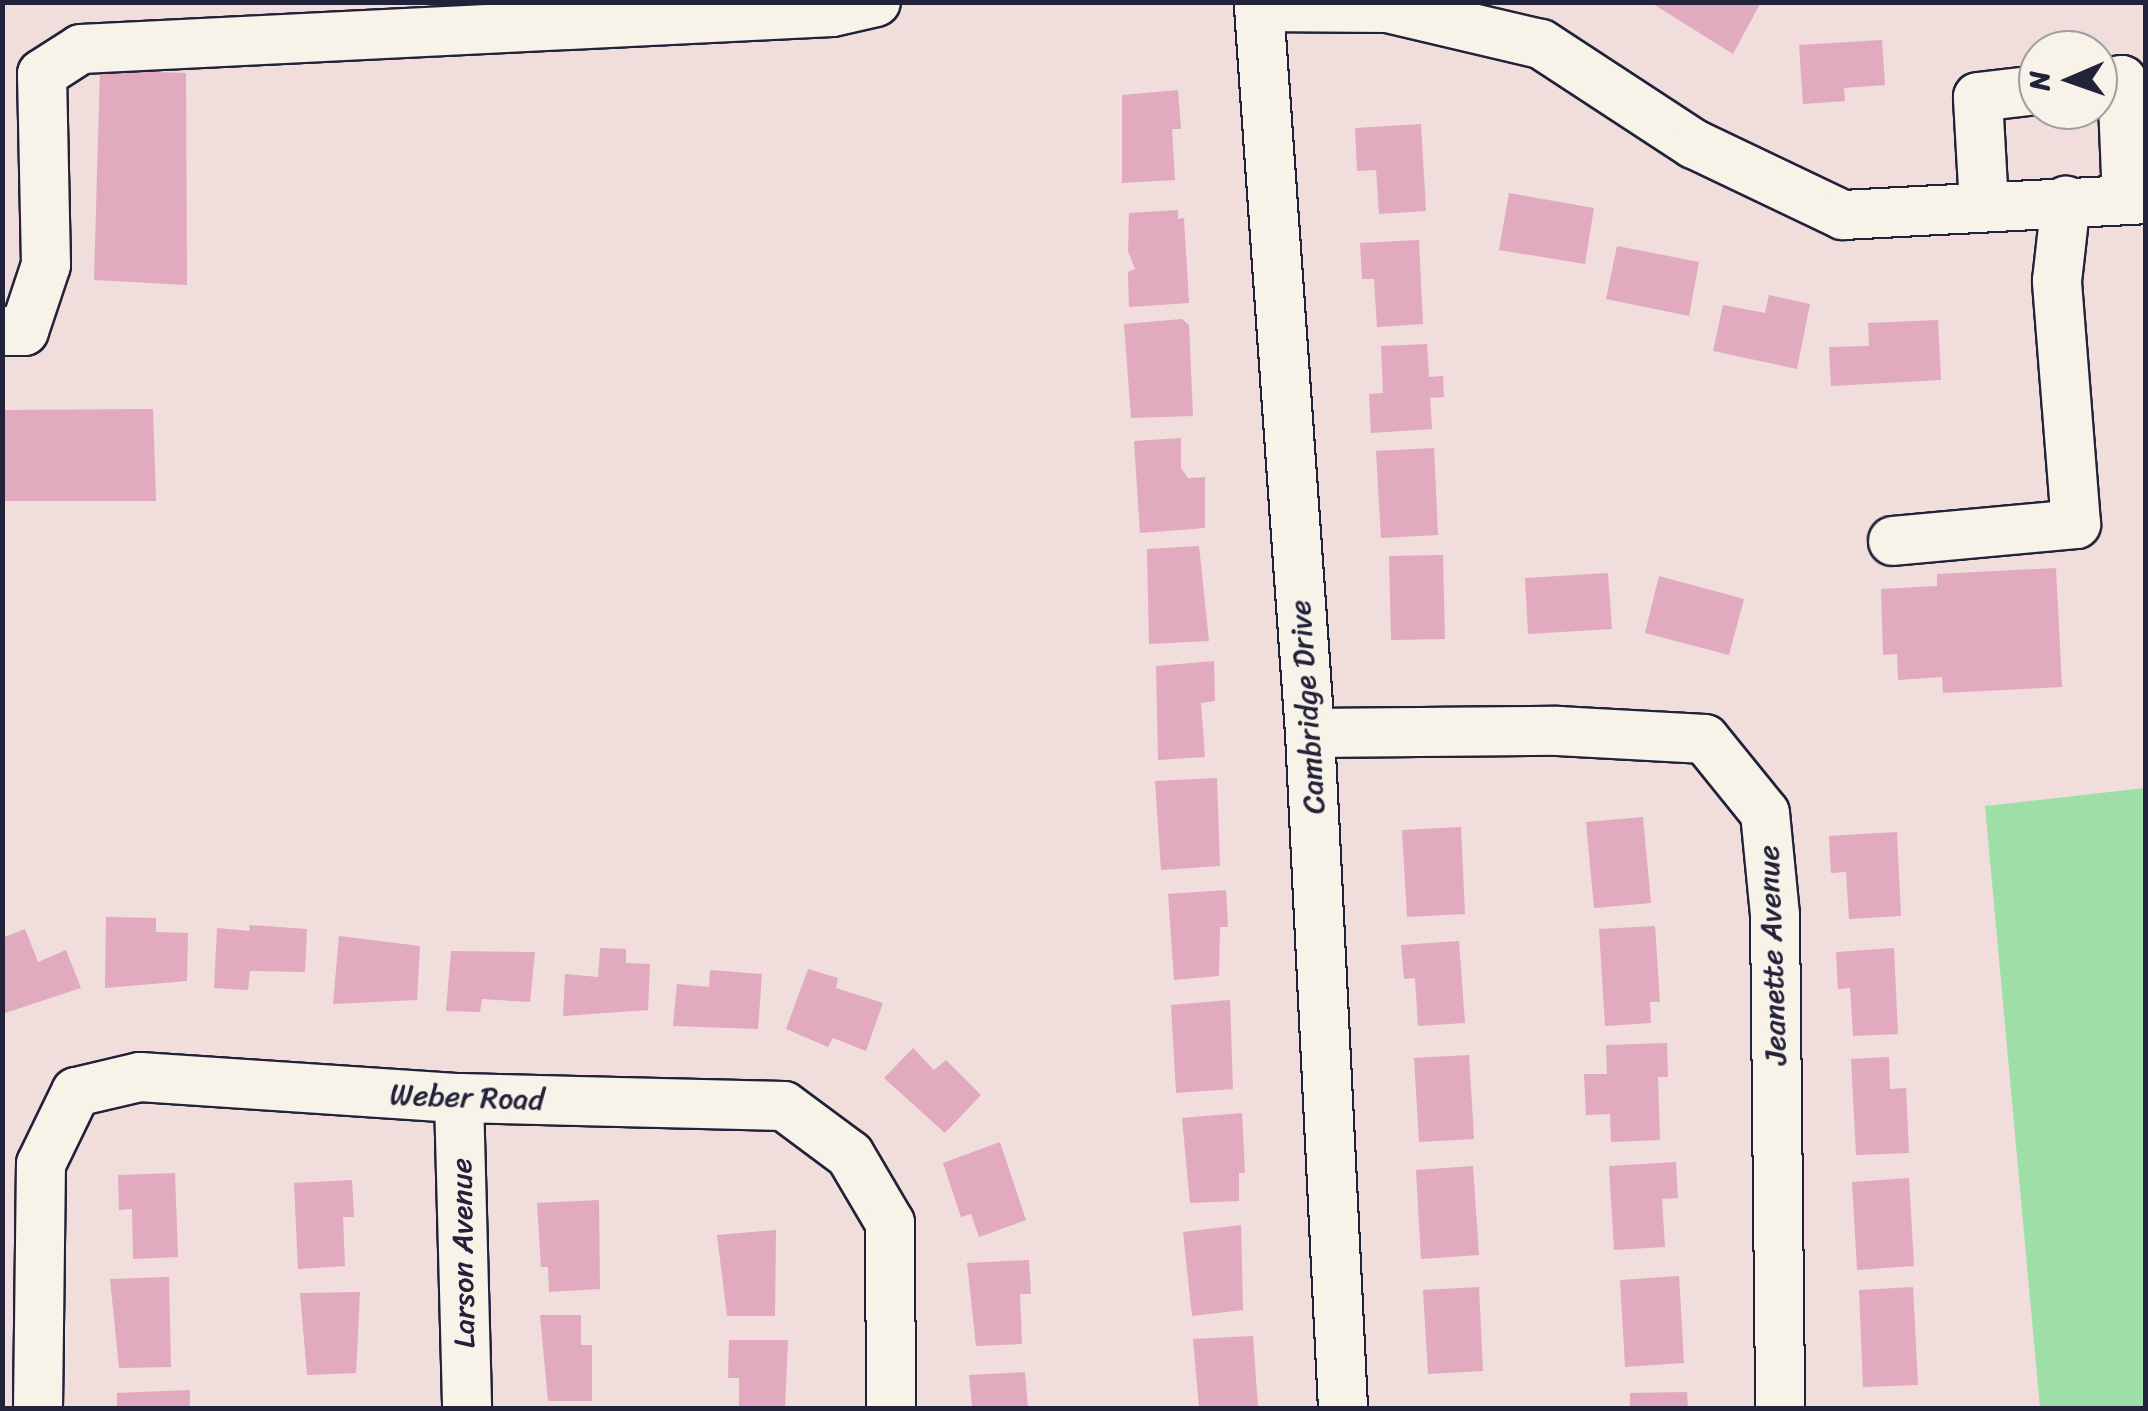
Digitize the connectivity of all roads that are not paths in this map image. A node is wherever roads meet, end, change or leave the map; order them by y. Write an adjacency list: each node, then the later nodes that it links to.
1 (876, 2): 2 (street)
2 (178, 23): 3 (street)
3 (22, 79): 9 (street)
4 (2118, 80): 6 (street)
5 (2018, 92): 8 (street)
6 (2136, 199): 7 (street)
7 (2066, 201): 8 (street); 10 (street)
8 (1984, 206): 11 (street, Cambridge Drive)
9 (2, 331)
10 (1894, 541)
11 (1310, 733): 16 (street, Cambridge Drive); 17 (street, Jeanette Avenue)
12 (459, 1098): 13 (street, Weber Road); 14 (street, Larson Avenue); 15 (street, Weber Road)
13 (38, 1408)
14 (467, 1408)
15 (891, 1408)
16 (1344, 1408)
17 (1780, 1408)

